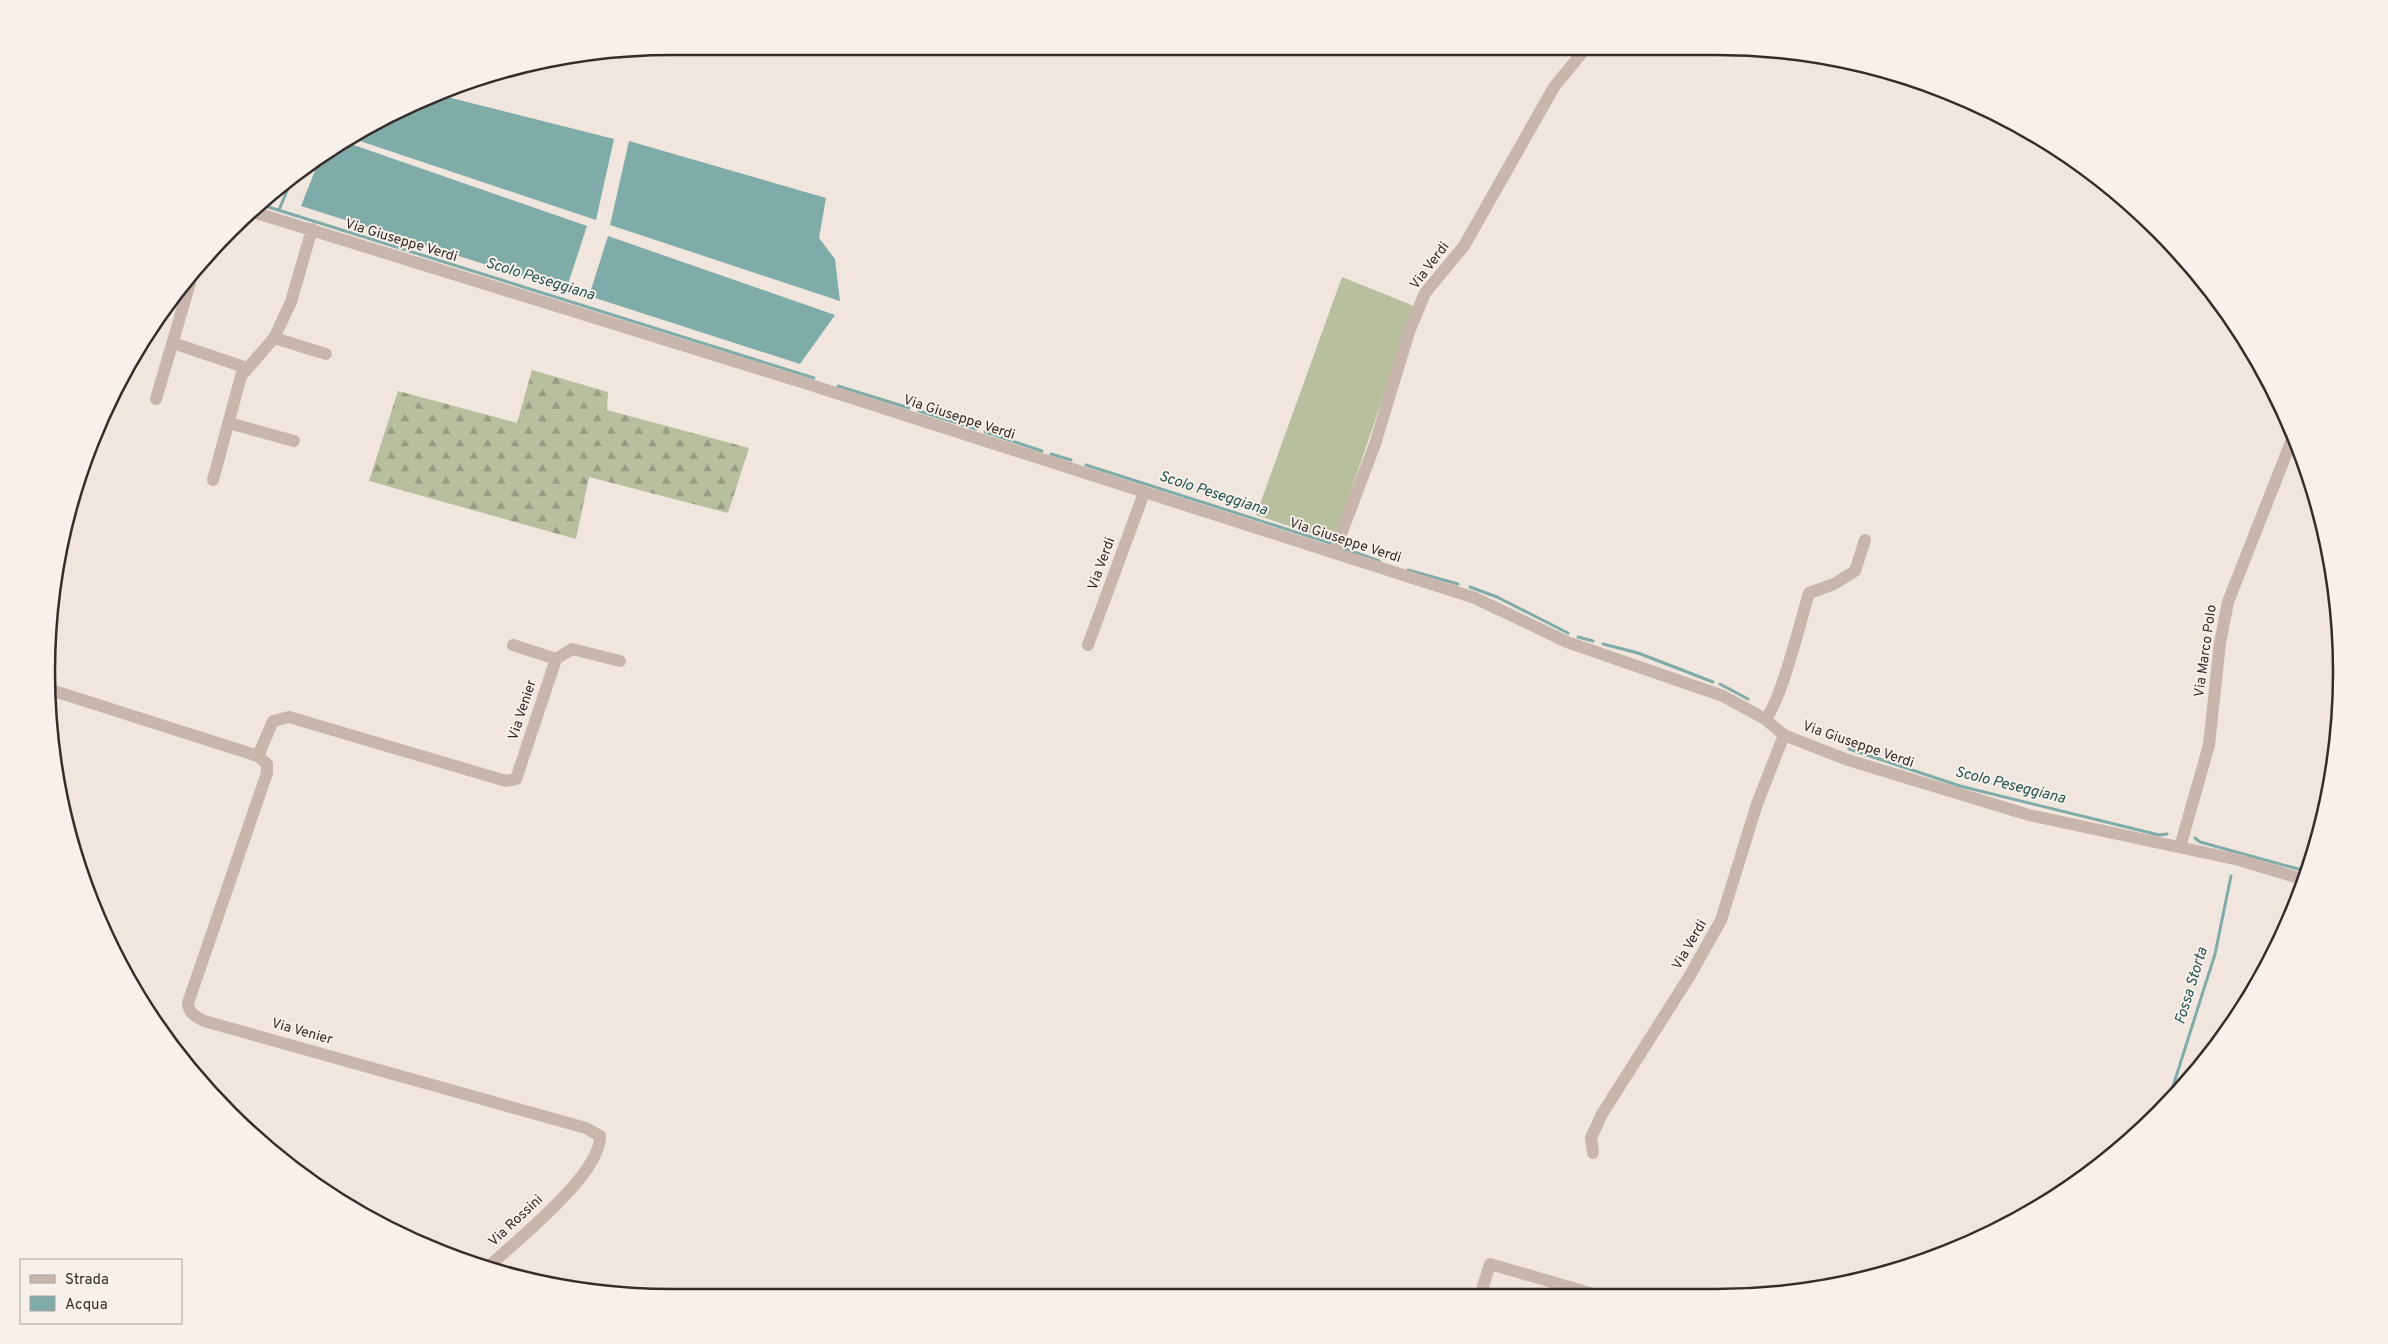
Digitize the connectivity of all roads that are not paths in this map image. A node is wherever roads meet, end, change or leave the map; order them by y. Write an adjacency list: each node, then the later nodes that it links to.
1 (1580, 55): 16 (street, Via Verdi)
2 (259, 214): 3 (street, Via Giuseppe Verdi)
3 (312, 229): 5 (street); 14 (street, Via Giuseppe Verdi)
4 (188, 290): 6 (street)
5 (274, 338): 7 (street); 8 (street)
6 (173, 343): 8 (street); 9 (street)
7 (326, 354)
8 (247, 368): 10 (street)
9 (156, 399)
10 (229, 423): 11 (street); 13 (street)
11 (294, 441)
12 (2290, 446): 25 (street, Via Marco Polo)
13 (213, 480)
14 (1144, 493): 16 (street, Via Giuseppe Verdi); 18 (street, Via Verdi)
15 (1865, 540): 22 (street)
16 (1334, 553): 22 (street, Via Giuseppe Verdi)
17 (513, 645): 19 (street)
18 (1088, 645)
19 (556, 659): 20 (street); 24 (street, Via Venier)
20 (620, 661)
21 (55, 691): 24 (street)
22 (1764, 719): 23 (street, Via Giuseppe Verdi)
23 (1784, 735): 25 (street, Via Giuseppe Verdi); 27 (street, Via Verdi)
24 (258, 756): 28 (street, Via Venier)
25 (2180, 847): 26 (street, Via Giuseppe Verdi)
26 (2297, 878)
27 (1593, 1153)
28 (564, 1196): 29 (street, Via Rossini)
29 (493, 1262)
30 (1482, 1289): 31 (street)
31 (1576, 1289)

